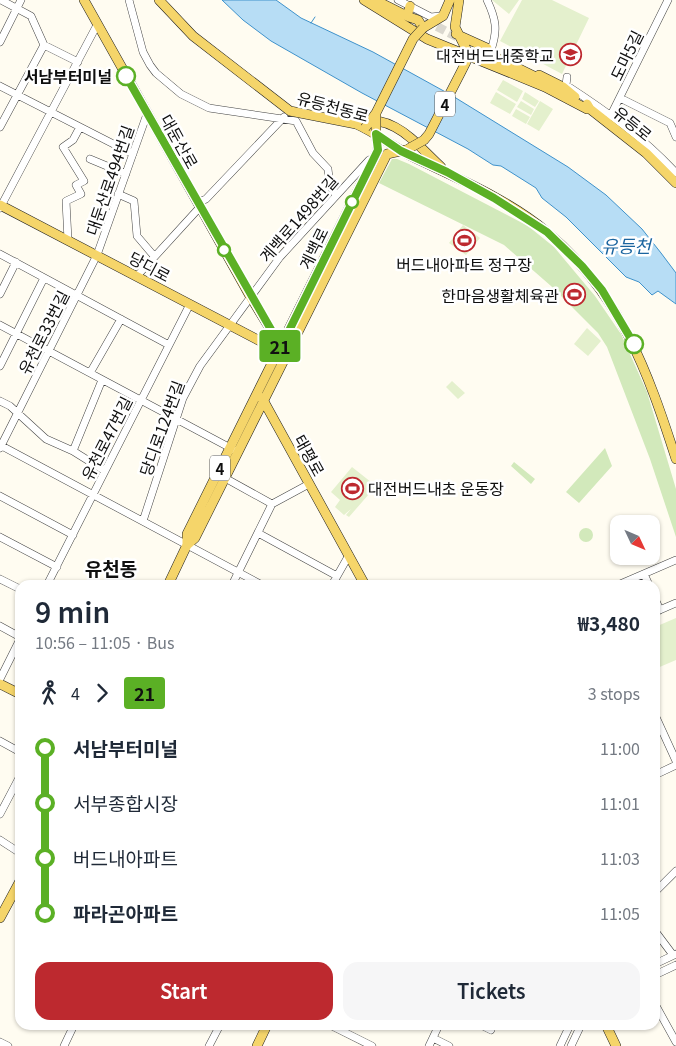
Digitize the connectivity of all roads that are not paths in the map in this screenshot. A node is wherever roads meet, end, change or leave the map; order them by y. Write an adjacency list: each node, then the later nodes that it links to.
1 (1, 0): 15 (street)
2 (21, 0): 15 (street)
3 (84, 0): 18 (main road, 대둔산로)
4 (129, 0): 36 (street)
5 (159, 0): 32 (main road, 유등천동로)
6 (364, 0): 27 (main road)
7 (375, 0): 16 (main road)
8 (385, 0): 16 (main road)
9 (450, 0): 17 (main road)
10 (459, 0): 22 (main road)
11 (487, 0): 23 (street)
12 (668, 0): 13 (street); 30 (street, 도마5길)
13 (676, 4)
14 (410, 6): 16 (street); 16 (main road); 17 (street)
15 (17, 8): 20 (street); 21 (street)
16 (400, 8): 19 (main road)
17 (446, 12): 19 (main road, 계백로 / 4)
18 (97, 25): 24 (street); 35 (main road, 대둔산로)
19 (423, 28): 34 (main road, 계백로 / 4, bridge)
20 (0, 42)
21 (44, 44): 24 (street); 28 (street)
22 (471, 47): 23 (main road); 27 (main road); 29 (main road, 유등로); 45 (main road, 계백로 / 4, bridge)
23 (491, 50): 29 (main road)
24 (78, 62): 33 (street)
25 (567, 77): 37 (street)
26 (0, 86): 28 (street)
27 (545, 87): 31 (main road, 유등로)
28 (17, 95): 33 (street); 40 (street)
29 (575, 97): 31 (main road, 유등로)
30 (620, 98): 37 (street, 도마5길); 39 (street)
31 (590, 108): 37 (main road, 유등로)
32 (290, 111): 36 (street); 38 (main road, 유등천동로)
33 (51, 112): 41 (street); 56 (street)
34 (376, 112): 42 (main road, bridge); 43 (main road, 계백로 / 4, bridge)
35 (147, 114): 46 (street, 대둔산로494번길); 55 (main road, 대둔산로)
36 (283, 118): 54 (street); 55 (street)
37 (609, 118): 50 (street); 52 (main road, 유등로)
38 (338, 120): 42 (main road, 유등천동로); 49 (main road)
39 (673, 122): 44 (street)
40 (0, 127)
41 (80, 127): 46 (street); 57 (street)
42 (365, 128): 43 (main road, 유등천동로)
43 (376, 134): 45 (main road, 유등천동로); 73 (main road, 계백로 / 4)
44 (676, 137)
45 (404, 150): 49 (main road, 유등천동로); 73 (main road, 계백로 / 4)
46 (133, 154): 51 (street, 대둔산로494번길)
47 (90, 159): 51 (street)
48 (369, 160): 54 (street, 계백로1498번길)
49 (447, 172): 87 (main road, 유등천동로)
50 (676, 173)
51 (126, 174): 53 (street, 대둔산로494번길)
52 (676, 183)
53 (118, 194): 59 (street, 대둔산로494번길); 60 (street)
54 (336, 195): 66 (street, 계백로1498번길)
55 (198, 205): 60 (street); 66 (main road, 대둔산로)
56 (0, 206): 57 (main road, 당디로)
57 (68, 240): 59 (main road, 당디로)
58 (0, 254): 61 (street)
59 (97, 255): 62 (main road, 당디로); 65 (street, 유천로33번길)
60 (154, 256): 62 (street)
61 (16, 262): 63 (street); 64 (street)
62 (138, 276): 67 (main road, 당디로)
63 (44, 278): 65 (street); 71 (street)
64 (0, 294)
65 (77, 295): 68 (street); 74 (street, 유천로33번길)
66 (250, 296): 69 (street); 73 (main road, 대둔산로)
67 (190, 304): 69 (main road, 당디로); 72 (street, 유천로47번길)
68 (121, 319): 72 (street); 76 (street)
69 (229, 324): 73 (main road, 당디로); 83 (street, 당디로124번길)
70 (0, 325): 71 (street)
71 (16, 334): 74 (street); 75 (street)
72 (169, 345): 79 (street, 유천로47번길)
73 (282, 350): 78 (main road, 계백로 / 4); 81 (main road, 계백로 / 4)
74 (49, 351): 76 (street); 82 (street, 유천로33번길)
75 (0, 366)
76 (90, 373): 77 (street)
77 (102, 380): 79 (street); 86 (street)
78 (258, 391): 81 (main road, 태평로); 85 (main road, 계백로 / 4)
79 (141, 400): 83 (street); 88 (street, 유천로47번길)
80 (0, 401): 82 (street)
81 (264, 402): 85 (main road, 계백로 / 4); 90 (main road, 태평로)
82 (18, 413): 84 (street, 유천로33번길); 86 (street)
83 (177, 420): 85 (street); 94 (street, 당디로124번길)
84 (0, 446): 91 (street)
85 (234, 450): 89 (main road, 계백로 / 4); 98 (main road, 계백로 / 4)
86 (73, 451): 88 (street)
87 (676, 459)
88 (105, 471): 91 (street, 유천로47번길)
89 (224, 478): 93 (street); 98 (main road, 계백로 / 4)
90 (309, 484): 93 (street); 99 (main road, 태평로)
91 (93, 495): 94 (street); 96 (street, 유천로47번길)
92 (0, 496): 96 (street)
93 (272, 504): 95 (street)
94 (143, 521): 98 (street)
95 (258, 533): 102 (street); 104 (street)
96 (73, 535): 101 (street, 유천로47번길)
97 (0, 537): 101 (street)
98 (187, 545): 102 (street); 107 (main road, 계백로 / 4)
99 (349, 555): 104 (street); 111 (main road, 태평로)
100 (676, 560): 103 (street)
101 (57, 567): 106 (street, 유천로47번길)
102 (239, 572): 108 (street); 109 (street)
103 (644, 574): 112 (street); 113 (street)
104 (337, 576): 110 (street)
105 (0, 578): 114 (street)
106 (50, 580)
107 (170, 580)
108 (235, 580)
109 (253, 580)
110 (335, 580)
111 (362, 580)
112 (630, 580)
113 (647, 580)
114 (15, 586)
115 (676, 603): 116 (street)
116 (660, 610)
117 (0, 626): 118 (street)
118 (15, 635)
119 (15, 648): 120 (street)
120 (0, 679)
121 (0, 684): 122 (main road)
122 (15, 692)
123 (660, 726): 126 (street)
124 (1, 743): 125 (street)
125 (15, 750)
126 (676, 763): 127 (street)
127 (660, 772)
128 (15, 786): 129 (street)
129 (0, 814)
130 (0, 840): 131 (street)
131 (15, 850)
132 (676, 871): 133 (street)
133 (660, 887)
134 (15, 890): 135 (main road)
135 (0, 918)
136 (660, 937): 137 (street)
137 (674, 955): 138 (street)
138 (660, 962)
139 (676, 965): 140 (street)
140 (660, 973)
141 (660, 1013): 154 (street)
142 (72, 1030): 156 (street)
143 (217, 1030): 157 (street)
144 (265, 1030): 158 (main road)
145 (340, 1030): 159 (street)
146 (437, 1030): 152 (street)
147 (568, 1030): 162 (street)
148 (578, 1030): 151 (street)
149 (580, 1030): 151 (street)
150 (608, 1030): 164 (main road)
151 (576, 1035): 163 (street)
152 (433, 1038): 160 (street); 161 (street)
153 (0, 1042): 155 (street)
154 (676, 1042)
155 (8, 1046)
156 (64, 1046)
157 (209, 1046)
158 (257, 1046)
159 (372, 1046)
160 (429, 1046)
161 (449, 1046)
162 (560, 1046)
163 (571, 1046)
164 (616, 1046)

